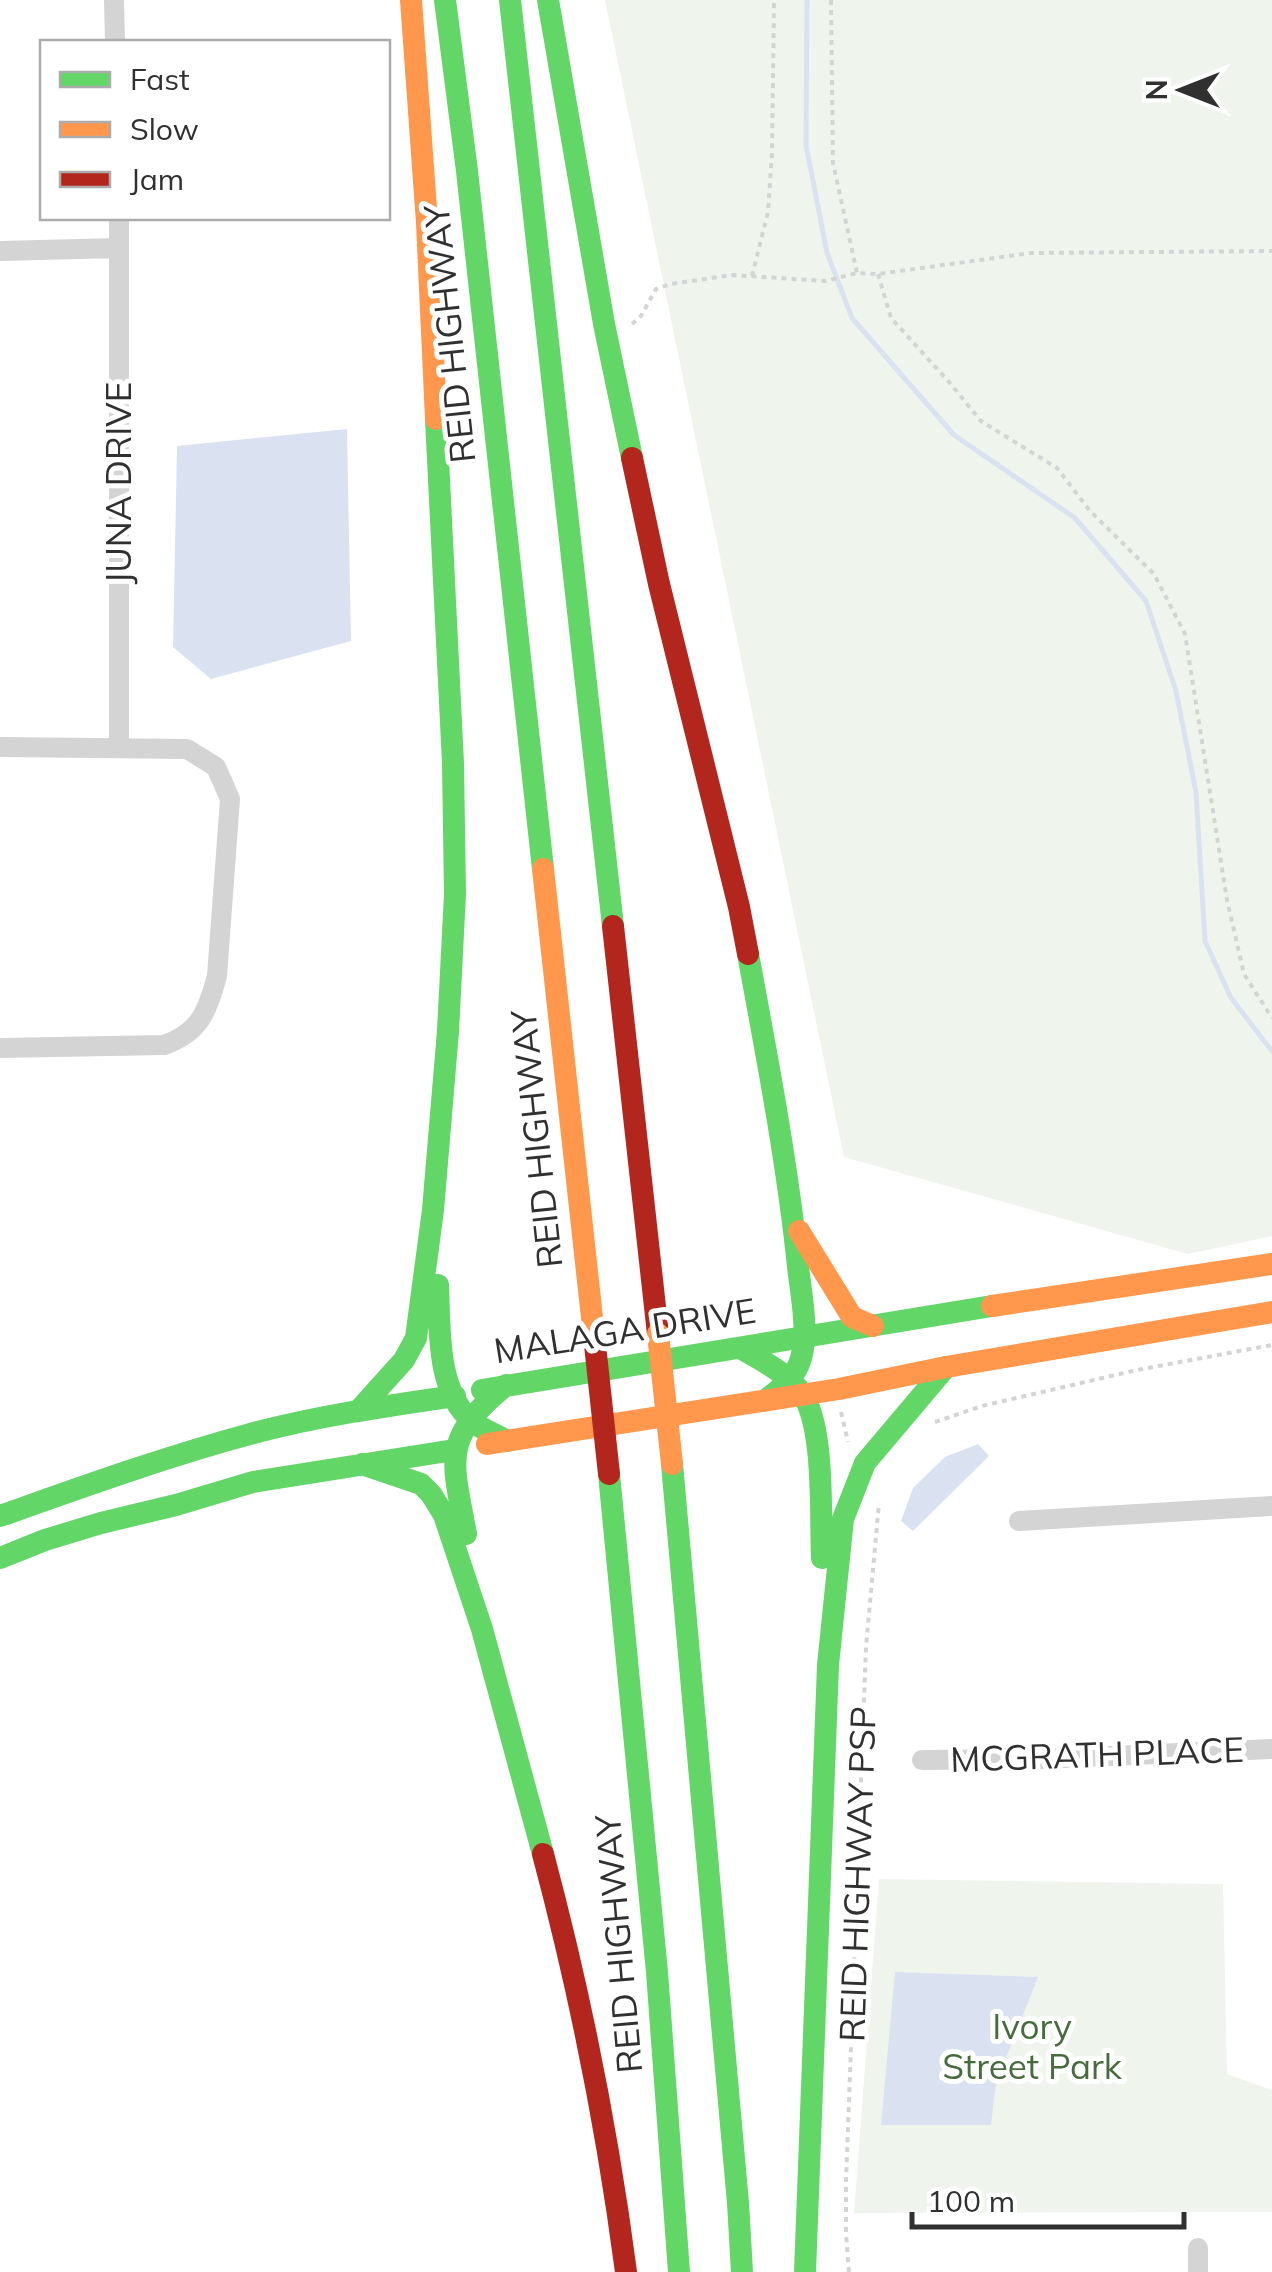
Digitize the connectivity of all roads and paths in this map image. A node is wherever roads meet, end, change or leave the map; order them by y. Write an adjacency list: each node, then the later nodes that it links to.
1 (114, 0): 8 (street)
2 (411, 0): 21 (main road)
3 (445, 0): 52 (main road, REID HIGHWAY, bridge)
4 (510, 0): 53 (main road, bridge)
5 (548, 0): 22 (main road)
6 (774, 0): 15 (path)
7 (830, 0): 13 (path)
8 (115, 40)
9 (119, 220): 10 (street, JUNA DRIVE)
10 (119, 248): 12 (street); 18 (street, JUNA DRIVE)
11 (1272, 250): 14 (path)
12 (0, 251)
13 (857, 273): 14 (path); 15 (path)
14 (878, 274): 19 (path)
15 (752, 276): 16 (path)
16 (624, 330)
17 (0, 747): 18 (street)
18 (119, 748): 20 (street)
19 (1272, 1018)
20 (0, 1048)
21 (433, 1210): 33 (main road); 34 (main road)
22 (793, 1222): 25 (main road); 26 (main road)
23 (1272, 1264): 25 (main road, MALAGA DRIVE)
24 (1272, 1312): 29 (main road)
25 (873, 1326): 26 (main road, MALAGA DRIVE)
26 (805, 1336): 28 (main road, MALAGA DRIVE); 31 (main road)
27 (1272, 1344): 37 (path)
28 (740, 1348): 30 (main road, MALAGA DRIVE); 31 (main road)
29 (946, 1367): 32 (main road); 47 (main road)
30 (506, 1385): 33 (main road, MALAGA DRIVE); 36 (main road)
31 (795, 1388): 32 (main road); 38 (main road); 47 (main road)
32 (839, 1389): 35 (path)
33 (455, 1396): 34 (main road, MALAGA DRIVE); 36 (main road)
34 (358, 1410): 43 (main road, MALAGA DRIVE)
35 (842, 1418)
36 (469, 1420): 38 (main road); 39 (main road)
37 (923, 1428)
38 (507, 1440): 39 (main road)
39 (454, 1450): 40 (main road); 46 (main road)
40 (362, 1464): 45 (main road); 46 (main road)
41 (880, 1493): 55 (path, REID HIGHWAY PSP)
42 (1272, 1506): 44 (street)
43 (0, 1516)
44 (1019, 1520)
45 (0, 1558)
46 (482, 1629): 51 (main road)
47 (828, 1665): 54 (main road)
48 (1272, 1749): 49 (street, MCGRATH PLACE)
49 (922, 1760)
50 (1198, 2248): 56 (street)
51 (626, 2272)
52 (679, 2272)
53 (742, 2272)
54 (805, 2272)
55 (849, 2272)
56 (1198, 2272)

